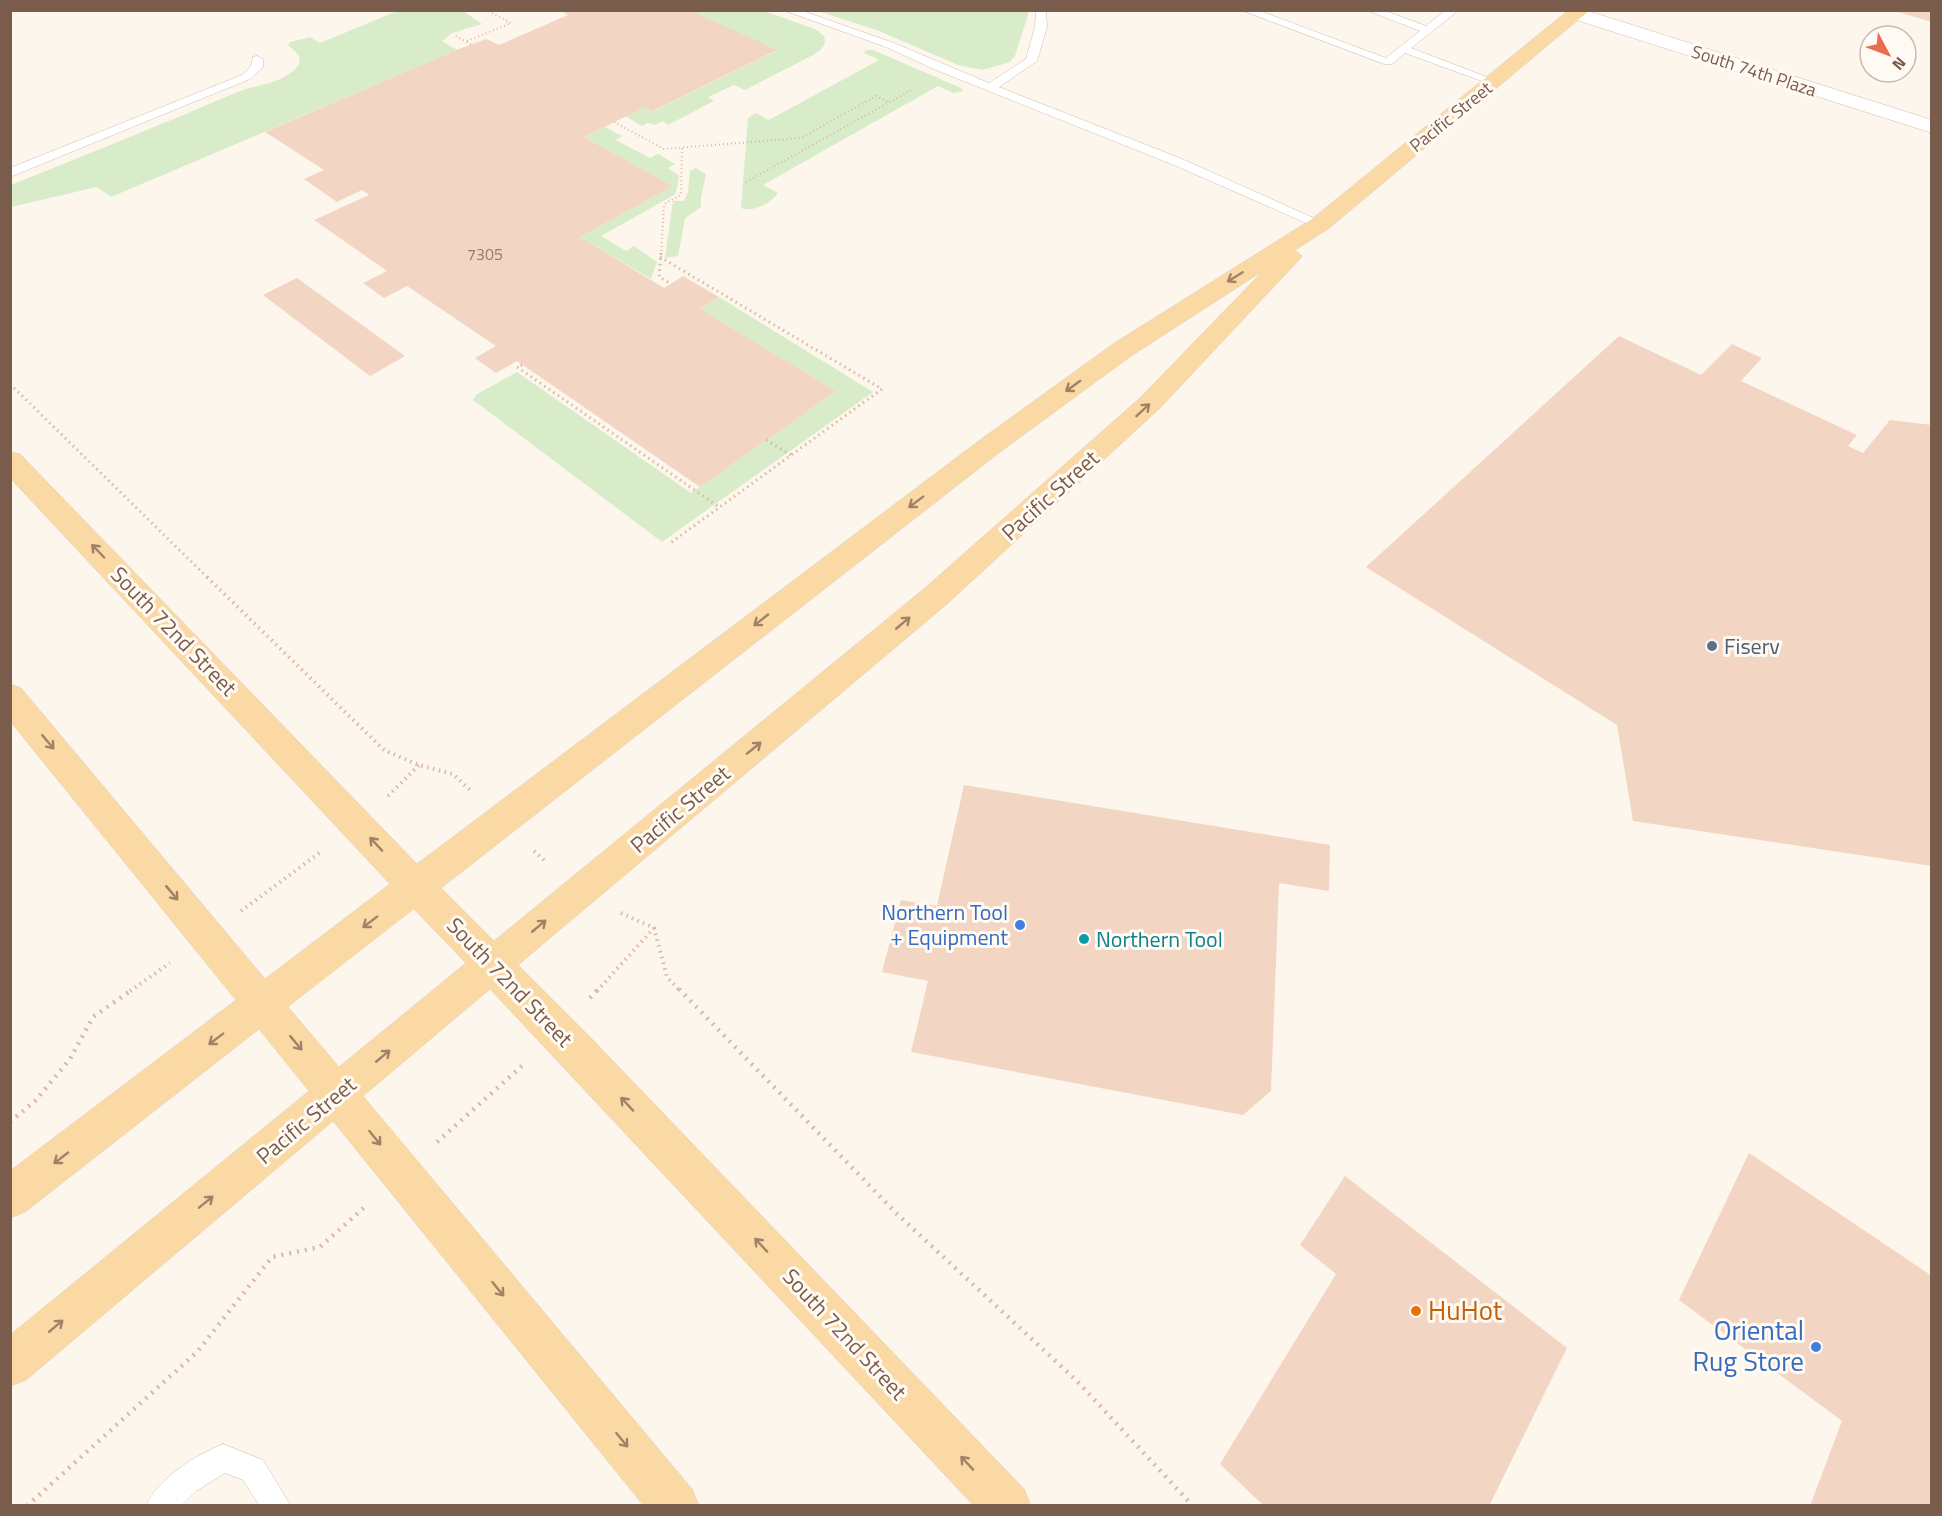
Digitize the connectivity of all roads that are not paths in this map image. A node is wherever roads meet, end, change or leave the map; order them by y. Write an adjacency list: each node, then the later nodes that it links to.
1 (788, 10): 11 (lane)
2 (1041, 10): 11 (lane)
3 (1246, 10): 8 (lane)
4 (1371, 10): 7 (lane)
5 (1454, 10): 7 (lane)
6 (1575, 12): 10 (main road, Pacific Street); 12 (street, South 74th Plaza)
7 (1428, 30): 8 (lane)
8 (1403, 50): 10 (lane)
9 (257, 59): 13 (lane)
10 (1494, 82): 14 (main road, Pacific Street)
11 (991, 87): 14 (lane)
12 (1932, 127)
13 (10, 173)
14 (1320, 224): 17 (main road, Pacific Street, one-way to 17); 18 (main road, Pacific Street, one-way to 14)
15 (10, 461): 17 (main road, South 72nd Street, one-way to 15)
16 (10, 697): 19 (main road, one-way to 19)
17 (416, 887): 18 (main road, South 72nd Street); 19 (main road, Pacific Street, one-way to 19)
18 (494, 964): 20 (main road, Pacific Street, one-way to 18); 26 (main road, South 72nd Street, one-way to 18)
19 (262, 1003): 20 (main road, one-way to 20); 21 (main road, Pacific Street, one-way to 21)
20 (338, 1093): 22 (main road, Pacific Street, one-way to 20); 25 (main road, one-way to 25)
21 (10, 1197)
22 (10, 1364)
23 (160, 1506): 24 (lane)
24 (277, 1506)
25 (675, 1506)
26 (1007, 1506)

